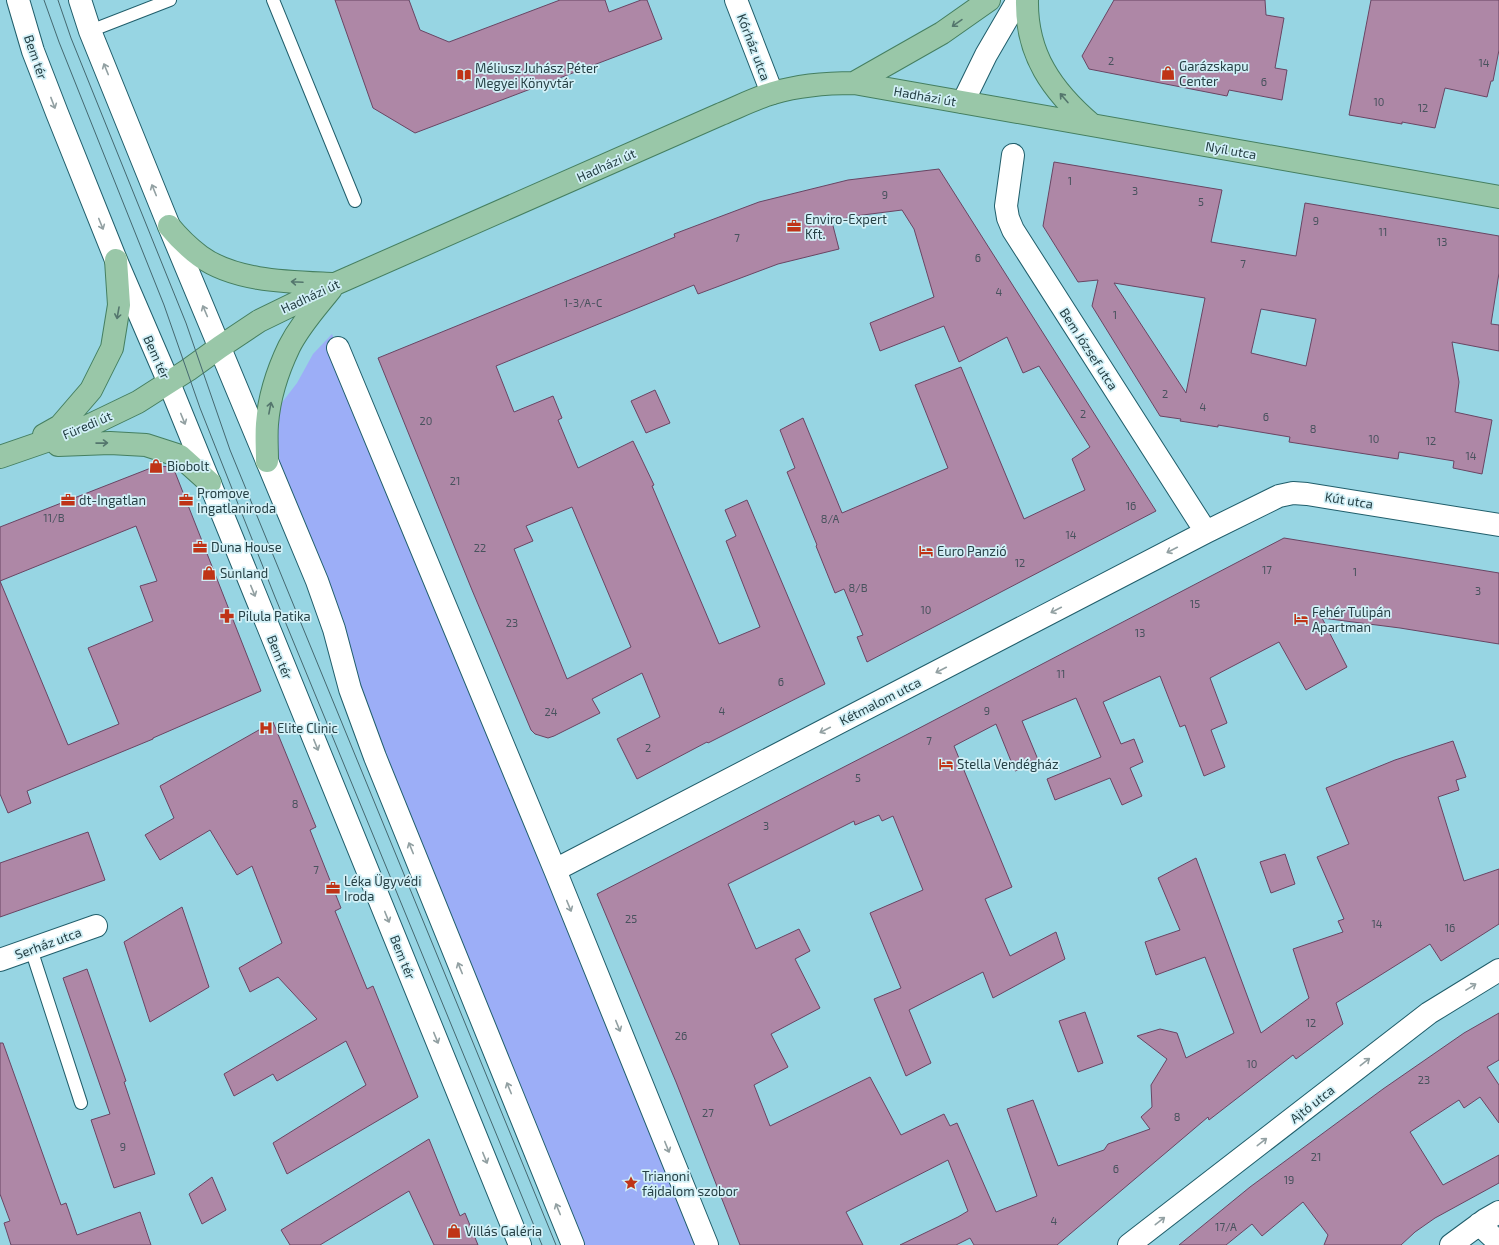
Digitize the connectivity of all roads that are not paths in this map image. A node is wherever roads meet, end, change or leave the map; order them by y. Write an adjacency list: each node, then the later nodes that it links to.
1 (18, 0): 18 (street, Bem tér, one-way to 18)
2 (80, 0): 9 (street)
3 (170, 0): 9 (lane)
4 (273, 0): 16 (lane)
5 (736, 0): 11 (street, Kórház utca)
6 (988, 0): 10 (main road, one-way to 10)
7 (1018, 0): 12 (street, Hadházi út)
8 (1027, 0): 13 (main road, one-way to 8)
9 (90, 31): 17 (street, one-way to 9)
10 (854, 83): 11 (main road, Hadházi út); 12 (main road, Hadházi út)
11 (772, 93): 19 (main road, Hadházi út)
12 (963, 102): 13 (main road, Nyíl utca)
13 (1092, 125): 15 (main road, Nyíl utca)
14 (1012, 155): 28 (street, Bem József utca)
15 (1499, 196)
16 (355, 201)
17 (169, 226): 19 (main road, one-way to 17); 20 (street, one-way to 17)
18 (116, 260): 22 (street, Bem tér); 23 (main road, one-way to 23)
19 (336, 284): 20 (main road, Hadházi út); 25 (main road, one-way to 19)
20 (220, 347): 22 (main road, Hadházi út); 25 (street)
21 (338, 348): 29 (street)
22 (169, 382): 23 (main road, Füredi út); 26 (street, Bem tér, one-way to 26)
23 (21, 449): 24 (main road, Füredi út); 26 (main road, one-way to 26)
24 (0, 457)
25 (267, 461): 39 (street, one-way to 25)
26 (210, 484): 38 (street, Bem tér, one-way to 38)
27 (1499, 525): 28 (street, Kút utca)
28 (1206, 532): 29 (street, Kétmalom utca, one-way to 29)
29 (555, 870): 40 (street, one-way to 40)
30 (96, 926): 31 (street, Serház utca)
31 (31, 949): 32 (street, Serház utca); 34 (lane)
32 (0, 960)
33 (1499, 970): 41 (street, Ajtó utca, one-way to 33)
34 (80, 1103)
35 (1499, 1212): 36 (street)
36 (1479, 1224): 37 (street); 42 (street)
37 (1499, 1243)
38 (520, 1245)
39 (573, 1245)
40 (707, 1245)
41 (1129, 1245)
42 (1451, 1245)

